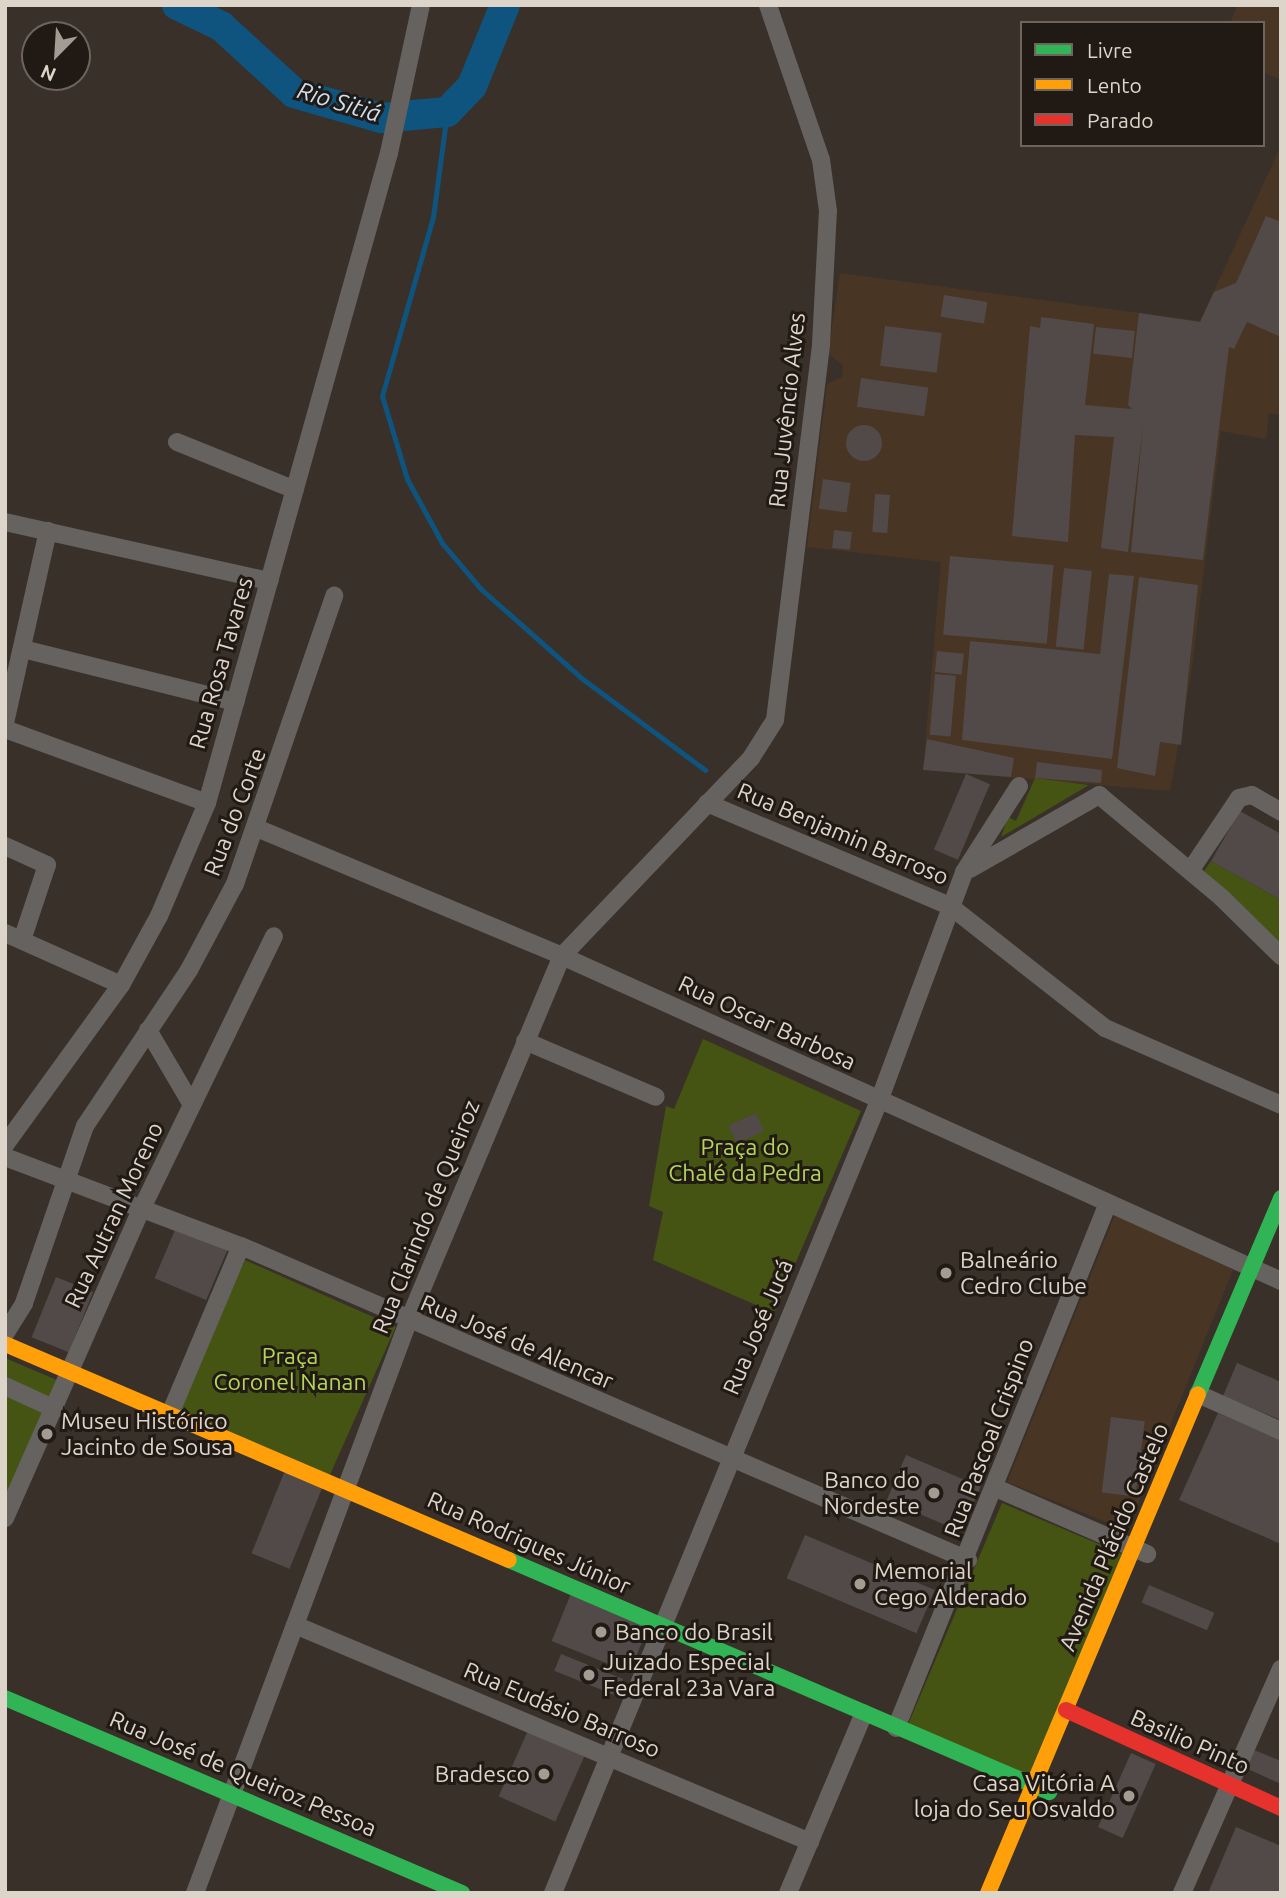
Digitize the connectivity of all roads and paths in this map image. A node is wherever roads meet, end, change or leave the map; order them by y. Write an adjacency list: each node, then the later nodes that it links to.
1 (421, 5): 4 (street, Rua Rosa Tavares)
2 (768, 5): 15 (street, Rua Juvêncio Alves)
3 (177, 442): 4 (street)
4 (295, 490): 7 (street, Rua Rosa Tavares)
5 (5, 522): 6 (street)
6 (48, 531): 7 (street); 9 (street)
7 (270, 581): 10 (street, Rua Rosa Tavares)
8 (334, 596): 17 (street, Rua do Corte)
9 (23, 649): 10 (street); 11 (street)
10 (236, 702): 14 (street, Rua Rosa Tavares)
11 (5, 723)
12 (5, 729): 14 (street)
13 (1018, 786): 20 (street, Rua José Jucá)
14 (207, 803): 26 (street, Rua Rosa Tavares)
15 (706, 803): 21 (street, Rua Benjamin Barroso); 24 (street, Rua Clarindo de Queiroz)
16 (1281, 812): 19 (street)
17 (259, 830): 24 (street, Rua Oscar Barbosa); 27 (street, Rua do Corte)
18 (5, 846): 22 (street)
19 (1190, 871): 20 (street); 25 (street)
20 (964, 873): 21 (street, Rua José Jucá)
21 (950, 906): 30 (street, Rua José Jucá); 32 (street, Rua Benjamin Barroso)
22 (13, 936): 26 (street)
23 (274, 936): 31 (street, Rua Autran Moreno)
24 (562, 956): 28 (street, Rua Clarindo de Queiroz); 30 (street, Rua Oscar Barbosa)
25 (1281, 956)
26 (121, 985): 33 (street, Rua Rosa Tavares)
27 (149, 1030): 31 (street); 35 (street, Rua do Corte)
28 (525, 1041): 29 (street); 42 (street, Rua Clarindo de Queiroz)
29 (656, 1097)
30 (879, 1101): 37 (street, Rua Oscar Barbosa); 51 (street, Rua José Jucá)
31 (192, 1105): 38 (street, Rua Autran Moreno)
32 (1281, 1105)
33 (5, 1144)
34 (5, 1157): 35 (street, Rua José de Alencar)
35 (62, 1178): 38 (street, Rua José de Alencar); 43 (street, Rua do Corte)
36 (1281, 1198): 41 (main road, Avenida Plácido Castelo)
37 (1108, 1203): 41 (street, Rua Oscar Barbosa); 53 (street, Rua Pascoal Crispino)
38 (142, 1208): 40 (street, Rua José de Alencar); 45 (street, Rua Autran Moreno)
39 (1281, 1237): 41 (main road, Avenida Plácido Castelo)
40 (240, 1246): 42 (street, Rua José de Alencar); 49 (street)
41 (1266, 1274): 47 (main road, Avenida Plácido Castelo)
42 (408, 1322): 51 (street, Rua José de Alencar); 52 (street, Rua Clarindo de Queiroz)
43 (5, 1334)
44 (5, 1344): 45 (main road, Rua Rodrigues Júnior)
45 (71, 1371): 48 (street, Rua Autran Moreno); 49 (main road, Rua Rodrigues Júnior)
46 (5, 1386): 48 (street)
47 (1206, 1398): 50 (street); 55 (main road, Avenida Plácido Castelo)
48 (55, 1409): 54 (street, Rua Autran Moreno)
49 (170, 1414): 52 (main road, Rua Rodrigues Júnior)
50 (1281, 1430)
51 (729, 1460): 56 (street, Rua José de Alencar); 58 (street, Rua José Jucá)
52 (344, 1487): 57 (street, Rua Clarindo de Queiroz); 58 (main road, Rua Rodrigues Júnior)
53 (996, 1488): 55 (street); 56 (street, Rua Pascoal Crispino)
54 (5, 1518)
55 (1140, 1551): 62 (main road, Avenida Plácido Castelo)
56 (968, 1560): 63 (street, Rua Pascoal Crispino)
57 (295, 1625): 64 (street, Rua Eudásio Barroso); 67 (street, Rua Clarindo de Queiroz)
58 (663, 1626): 61 (main road, Rua Rodrigues Júnior); 64 (street, Rua José Jucá)
59 (1281, 1669): 65 (street)
60 (5, 1698): 67 (main road, Rua José de Queiroz Pessoa)
61 (864, 1713): 63 (main road, Rua Rodrigues Júnior); 69 (street)
62 (1073, 1714): 65 (main road, Basilio Pinto); 66 (main road, Avenida Plácido Castelo)
63 (896, 1728): 66 (main road, Rua Rodrigues Júnior)
64 (610, 1756): 69 (street, Rua Eudásio Barroso); 72 (street, Rua José Jucá)
65 (1232, 1786): 68 (main road, Basilio Pinto); 76 (street)
66 (1042, 1789): 74 (main road, Avenida Plácido Castelo); 75 (main road, Avenida Plácido Castelo)
67 (232, 1793): 70 (street, Rua Clarindo de Queiroz); 71 (main road, Rua José de Queiroz Pessoa)
68 (1281, 1808)
69 (810, 1842): 73 (street)
70 (195, 1893)
71 (462, 1893)
72 (553, 1893)
73 (789, 1893)
74 (988, 1893)
75 (1005, 1893)
76 (1182, 1893)

